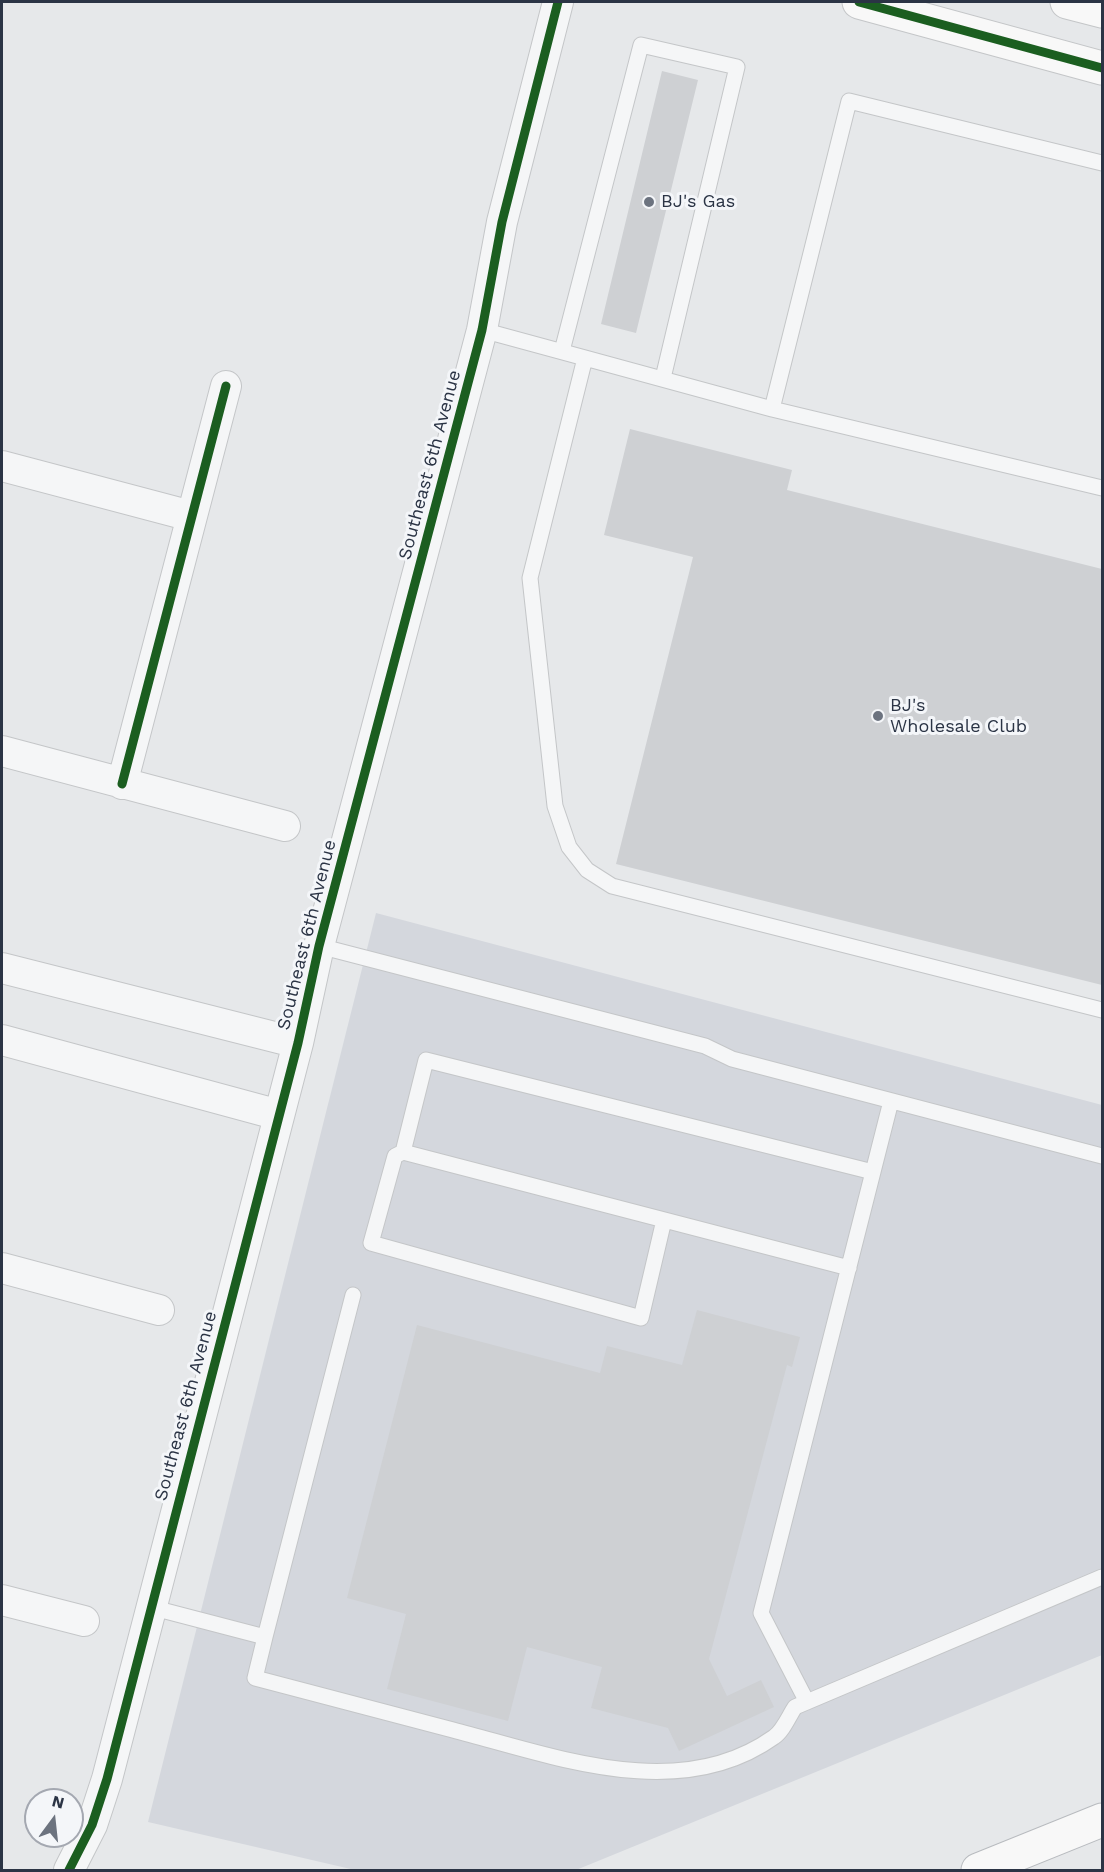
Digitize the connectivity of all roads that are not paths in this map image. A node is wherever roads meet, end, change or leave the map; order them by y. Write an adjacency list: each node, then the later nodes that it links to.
1 (558, 2): 7 (street, Southeast 6th Avenue)
2 (859, 2): 5 (main road)
3 (1067, 2): 4 (main road)
4 (1102, 11)
5 (1102, 68)
6 (1102, 163): 12 (lane)
7 (482, 330): 8 (lane); 19 (street, Southeast 6th Avenue)
8 (562, 351): 9 (lane); 10 (lane)
9 (585, 358): 10 (lane); 21 (lane)
10 (663, 378): 12 (lane)
11 (226, 386): 15 (street)
12 (771, 410): 14 (lane)
13 (2, 466): 15 (street)
14 (1102, 488)
15 (191, 516): 17 (street)
16 (2, 751): 17 (street)
17 (122, 784): 18 (street)
18 (285, 826)
19 (319, 946): 23 (street, Southeast 6th Avenue); 24 (lane)
20 (2, 968): 23 (street)
21 (1102, 1010)
22 (2, 1040): 25 (street)
23 (298, 1043): 25 (street, Southeast 6th Avenue)
24 (891, 1101): 27 (lane); 28 (lane)
25 (279, 1115): 36 (street, Southeast 6th Avenue)
26 (402, 1152): 28 (lane); 29 (lane); 29 (lane)
27 (1102, 1156)
28 (873, 1172): 31 (lane)
29 (664, 1220): 31 (lane)
30 (2, 1268): 33 (street)
31 (849, 1268): 39 (lane)
32 (353, 1295): 38 (lane)
33 (159, 1310)
34 (1102, 1577): 39 (lane)
35 (2, 1600): 37 (street)
36 (150, 1606): 38 (lane); 41 (street, Southeast 6th Avenue)
37 (84, 1621)
38 (265, 1637): 39 (lane)
39 (807, 1702)
40 (1102, 1820): 42 (main road)
41 (69, 1870)
42 (978, 1870)

